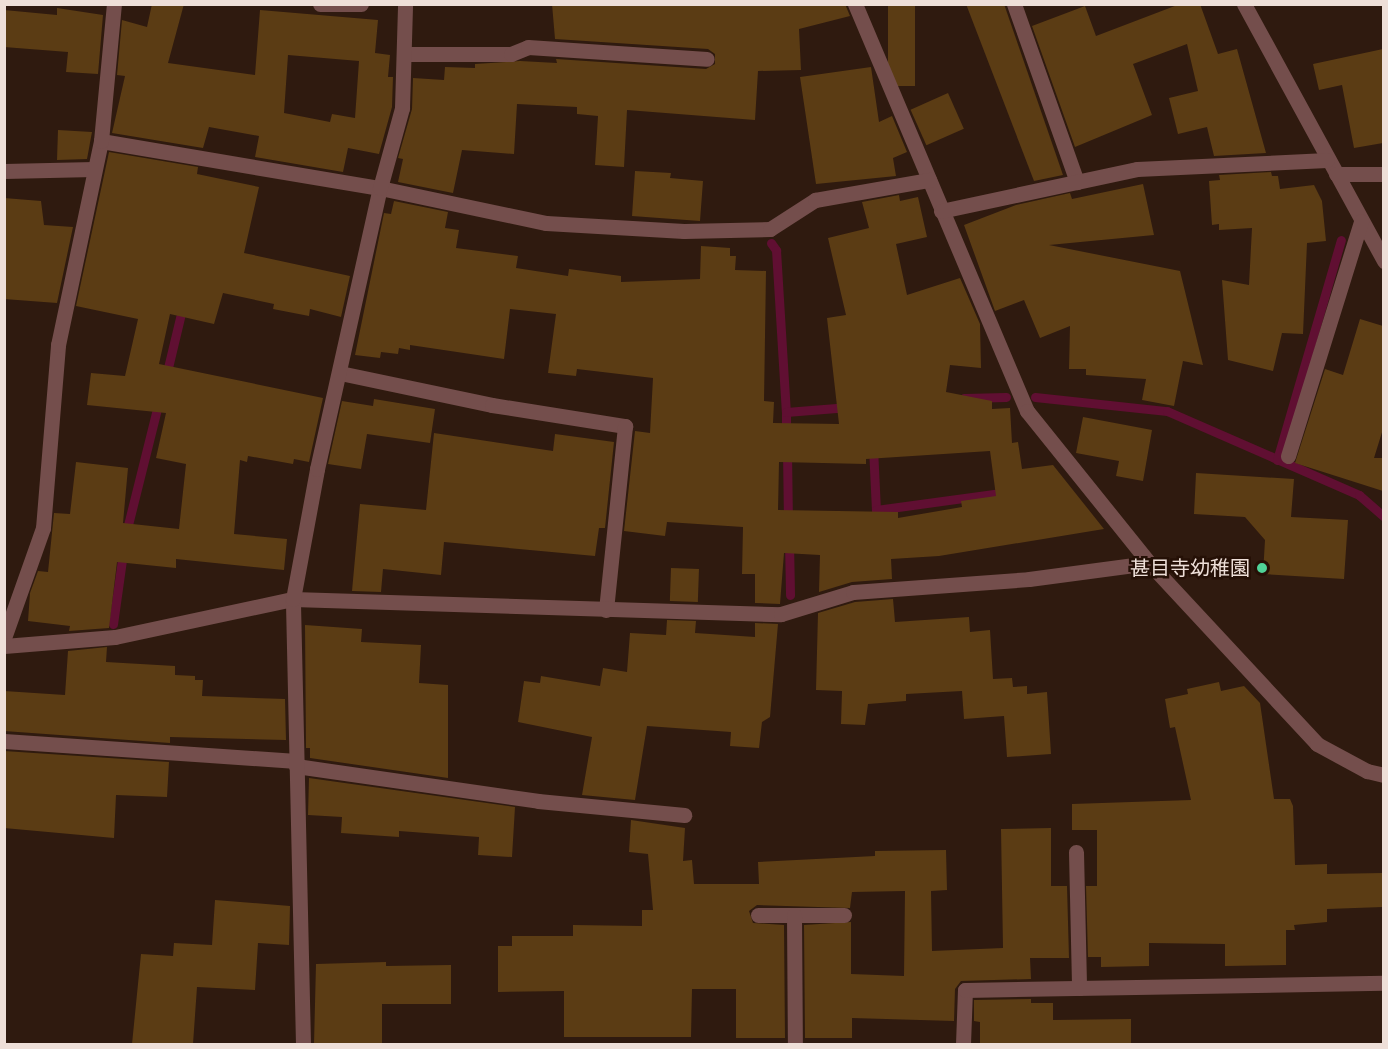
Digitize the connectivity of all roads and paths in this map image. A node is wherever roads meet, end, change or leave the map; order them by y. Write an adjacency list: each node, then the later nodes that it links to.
1 (114, 4): 10 (street)
2 (320, 4): 3 (street)
3 (361, 4)
4 (405, 4): 8 (street)
5 (855, 4): 16 (street)
6 (1014, 4): 17 (street)
7 (1244, 4): 11 (street)
8 (405, 54): 9 (street); 18 (street)
9 (707, 59)
10 (101, 141): 12 (street); 18 (street)
11 (1327, 160): 14 (street); 17 (street)
12 (94, 169): 13 (street); 27 (street)
13 (4, 171)
14 (1336, 174): 15 (street); 20 (street)
15 (1383, 174)
16 (929, 180): 18 (street); 19 (street)
17 (1077, 182): 19 (street)
18 (380, 188): 22 (street)
19 (942, 211): 24 (street)
20 (1361, 221): 21 (street); 23 (street)
21 (1383, 261)
22 (340, 372): 25 (street); 26 (street)
23 (1288, 456)
24 (1149, 563): 26 (street); 31 (street)
25 (293, 599): 26 (street); 28 (street); 30 (street)
26 (606, 610)
27 (4, 638)
28 (4, 646)
29 (4, 741): 30 (street)
30 (296, 764): 32 (street); 39 (street)
31 (1383, 775)
32 (684, 815)
33 (1076, 852): 38 (street)
34 (758, 915): 35 (street)
35 (794, 915): 36 (street); 40 (street)
36 (844, 915)
37 (1383, 983): 38 (street)
38 (1079, 988): 41 (street)
39 (303, 1044)
40 (795, 1044)
41 (963, 1044)

